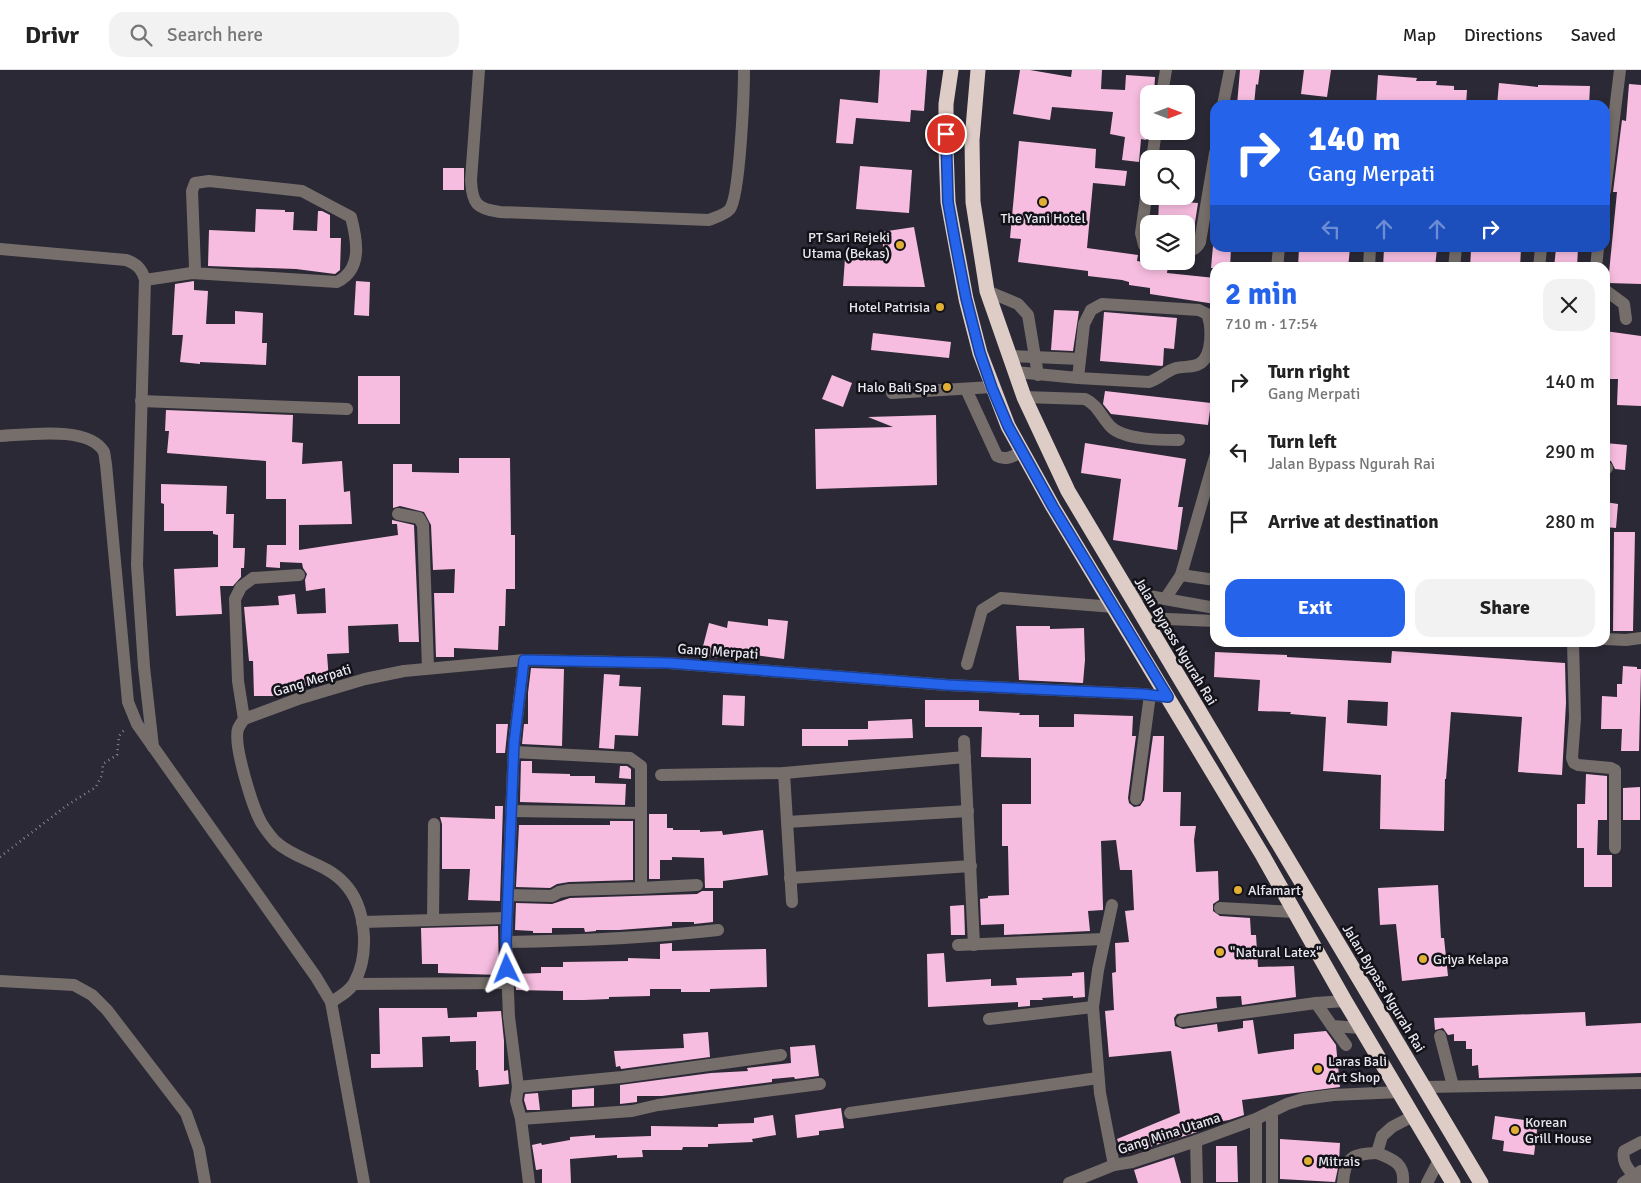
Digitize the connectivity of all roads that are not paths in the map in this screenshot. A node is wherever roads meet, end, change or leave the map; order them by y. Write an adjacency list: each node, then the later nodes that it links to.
1 (479, 70): 2 (street)
2 (744, 70)
3 (951, 70): 25 (highway)
4 (978, 70): 16 (highway, Jalan Bypass Ngurah Rai)
5 (1166, 70): 8 (street)
6 (1230, 70): 9 (street)
7 (1620, 70): 10 (street)
8 (1164, 85)
9 (1225, 100)
10 (1610, 132)
11 (1210, 183): 13 (street)
12 (0, 249): 15 (street)
13 (1195, 249)
14 (192, 273): 14 (street); 15 (street)
15 (145, 280): 29 (street)
16 (987, 291): 19 (highway, Jalan Bypass Ngurah Rai); 20 (street)
17 (1610, 294): 18 (street)
18 (1626, 319)
19 (1009, 356): 20 (street); 22 (highway, Jalan Bypass Ngurah Rai)
20 (1036, 357): 21 (street); 23 (street)
21 (1080, 359): 24 (street); 24 (street)
22 (1015, 372): 23 (street); 28 (highway, Jalan Bypass Ngurah Rai)
23 (1038, 374): 24 (street)
24 (1078, 378)
25 (992, 388): 26 (street); 33 (highway)
26 (966, 389): 27 (street); 33 (street)
27 (892, 393)
28 (1024, 397): 32 (street); 39 (highway, Jalan Bypass Ngurah Rai)
29 (141, 401): 30 (street); 55 (street)
30 (347, 409)
31 (0, 436): 55 (street)
32 (1180, 440)
33 (1022, 452): 41 (highway)
34 (1210, 488): 37 (street)
35 (398, 514): 50 (street)
36 (299, 575): 53 (street)
37 (1181, 575): 38 (street); 40 (street)
38 (1210, 579)
39 (1128, 592): 40 (street); 43 (highway, Jalan Bypass Ngurah Rai)
40 (1165, 600): 42 (street)
41 (1114, 607): 49 (street); 52 (highway)
42 (1210, 607)
43 (1144, 618): 44 (street); 66 (highway, Jalan Bypass Ngurah Rai)
44 (1210, 621)
45 (1641, 638): 46 (street)
46 (1610, 640)
47 (1573, 647): 67 (street)
48 (524, 660): 50 (street, Gang Merpati); 51 (street, Gang Merpati); 56 (street)
49 (967, 664)
50 (428, 668): 53 (street, Gang Merpati)
51 (1150, 695): 52 (street, Gang Merpati); 60 (street)
52 (1168, 697): 68 (highway)
53 (244, 719): 80 (street)
54 (964, 740): 57 (street)
55 (154, 747): 90 (street)
56 (514, 752): 61 (street); 63 (street)
57 (965, 757): 58 (street); 62 (street)
58 (784, 774): 59 (street); 64 (street)
59 (661, 775)
60 (1136, 799)
61 (512, 811): 63 (street); 73 (street)
62 (968, 811): 64 (street); 69 (street)
63 (641, 813): 72 (street)
64 (787, 822): 70 (street)
65 (434, 824): 79 (street)
66 (1279, 845): 68 (highway); 105 (highway, Jalan Bypass Ngurah Rai)
67 (1615, 848)
68 (1263, 856): 77 (highway)
69 (970, 866): 70 (street); 84 (street)
70 (790, 878): 74 (street)
71 (697, 885): 72 (street)
72 (641, 888): 73 (street)
73 (508, 895): 78 (street)
74 (792, 902)
75 (1112, 905): 82 (street, Gang Mina Utama)
76 (1220, 908): 77 (street)
77 (1294, 912): 89 (highway)
78 (507, 918): 79 (street); 83 (street)
79 (433, 920): 80 (street)
80 (362, 922): 88 (street)
81 (718, 930): 83 (street)
82 (1104, 939): 84 (street); 92 (street, Gang Mina Utama)
83 (506, 942): 87 (street)
84 (974, 944): 85 (street)
85 (958, 945)
86 (0, 981): 118 (street)
87 (507, 982): 88 (street); 104 (street)
88 (354, 984): 90 (street)
89 (1345, 1001): 91 (street); 96 (highway)
90 (331, 1002): 119 (street)
91 (1316, 1003): 94 (street); 95 (street)
92 (1093, 1007): 93 (street); 100 (street, Gang Mina Utama)
93 (989, 1019)
94 (1182, 1021)
95 (1332, 1026): 96 (street); 98 (street)
96 (1361, 1028): 106 (highway)
97 (1440, 1036): 103 (street)
98 (1346, 1045)
99 (781, 1055): 104 (street)
100 (1098, 1078): 108 (street); 116 (street, Gang Mina Utama)
101 (1641, 1083): 103 (street)
102 (820, 1084): 110 (street)
103 (1453, 1086): 105 (street)
104 (518, 1087): 110 (street)
105 (1425, 1087): 129 (highway, Jalan Bypass Ngurah Rai)
106 (1400, 1092): 107 (street, Gang Mina Utama); 109 (highway)
107 (1272, 1111): 111 (street, Gang Mina Utama); 124 (street)
108 (850, 1113)
109 (1413, 1116): 114 (street); 115 (highway)
110 (521, 1119): 120 (street)
111 (1256, 1119): 112 (street, Gang Mina Utama); 123 (street)
112 (1196, 1141): 116 (street, Gang Mina Utama); 122 (street)
113 (1641, 1142): 117 (street)
114 (1377, 1153): 125 (street); 126 (street)
115 (1439, 1160): 127 (street); 128 (highway)
116 (1114, 1165): 121 (street)
117 (1638, 1177): 130 (street)
118 (205, 1183)
119 (364, 1183)
120 (529, 1183)
121 (1069, 1183)
122 (1197, 1183)
123 (1256, 1183)
124 (1272, 1183)
125 (1343, 1183)
126 (1403, 1183)
127 (1427, 1183)
128 (1453, 1183)
129 (1482, 1183)
130 (1623, 1183)

